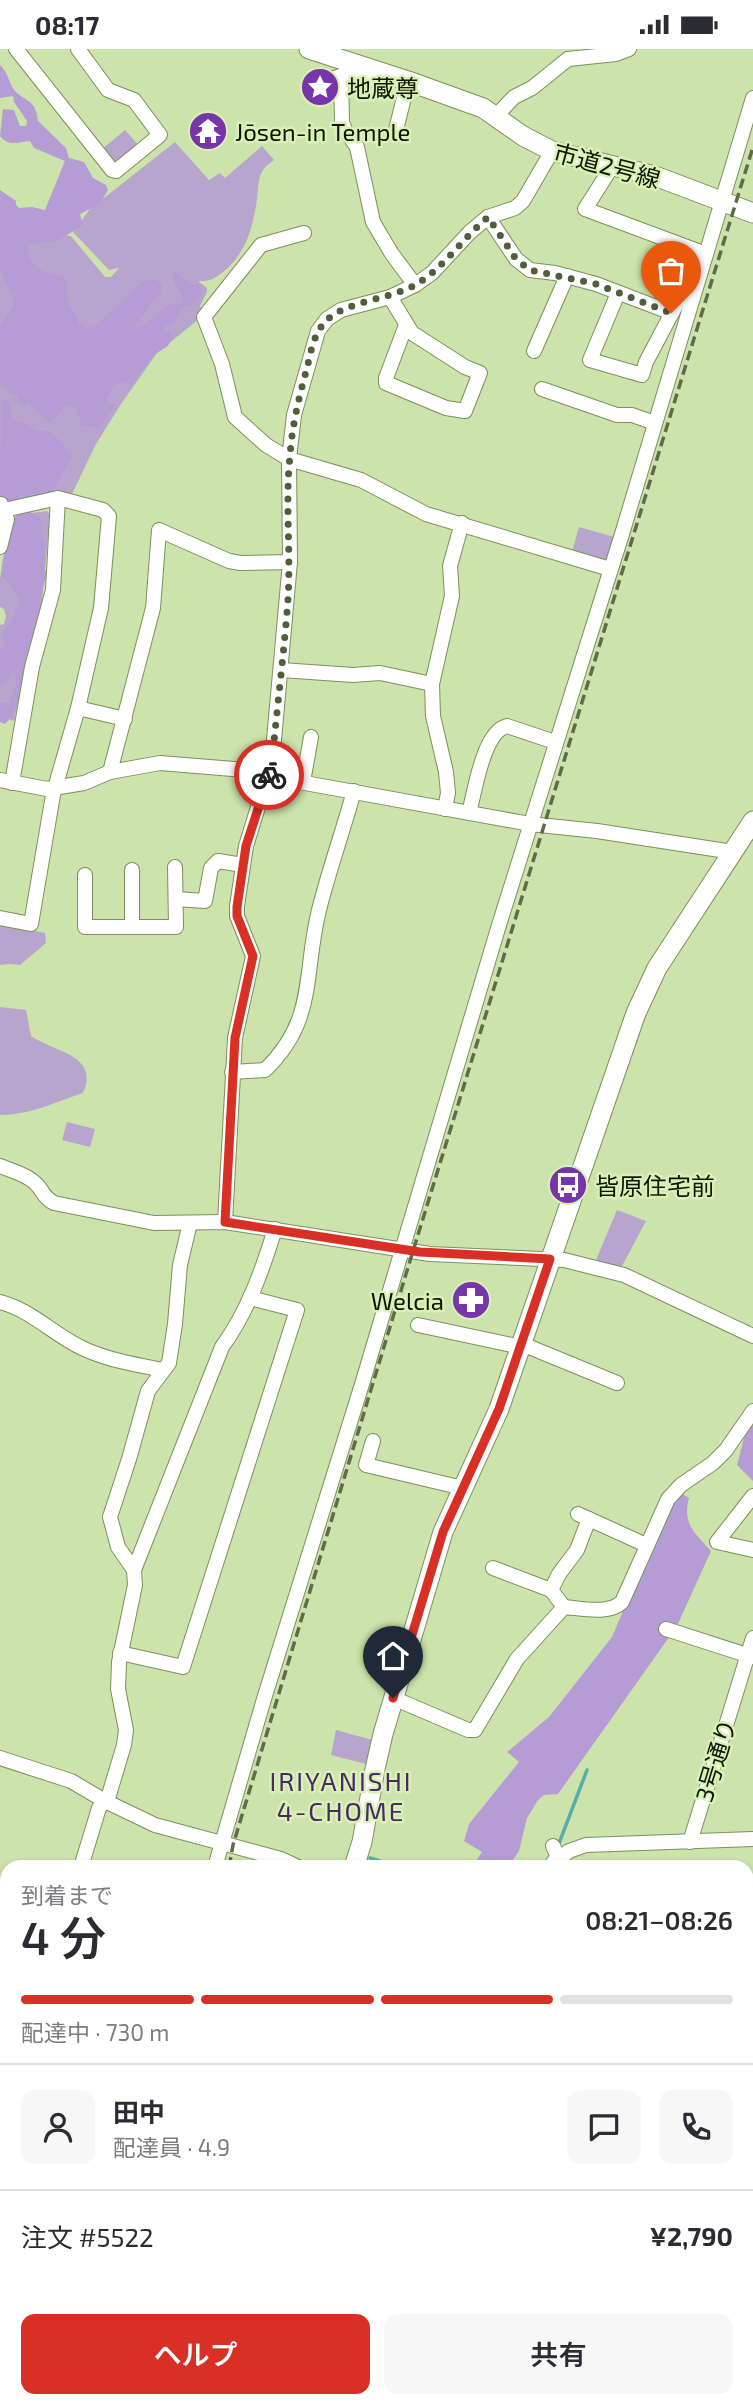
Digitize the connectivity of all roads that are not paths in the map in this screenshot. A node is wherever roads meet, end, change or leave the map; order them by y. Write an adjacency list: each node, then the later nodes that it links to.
1 (16, 49): 2 (street)
2 (78, 49)
3 (309, 49): 6 (main road, 市道2号線)
4 (629, 49): 5 (street)
5 (579, 54): 9 (street)
6 (341, 66): 7 (main road, 市道2号線); 19 (street)
7 (408, 81): 9 (main road, 市道2号線); 10 (street)
8 (753, 98): 13 (street)
9 (496, 116): 11 (main road, 市道2号線)
10 (396, 130)
11 (552, 151): 12 (main road, 市道2号線); 15 (street)
12 (613, 165): 13 (main road, 市道2号線); 17 (street)
13 (721, 201): 14 (main road, 市道2号線); 17 (street)
14 (753, 213)
15 (488, 217): 18 (street); 19 (street)
16 (304, 233): 28 (street)
17 (706, 254): 20 (street)
18 (567, 276): 21 (street); 25 (street)
19 (415, 285): 22 (street)
20 (694, 292): 23 (street); 27 (street)
21 (618, 293): 23 (street); 23 (street)
22 (390, 297): 24 (street); 28 (street)
23 (671, 313)
24 (406, 325): 24 (street)
25 (534, 351)
26 (542, 389): 27 (street)
27 (655, 423): 34 (street)
28 (289, 459): 31 (street); 33 (street)
29 (58, 498): 30 (street); 37 (street); 43 (street)
30 (2, 506): 32 (street)
31 (462, 523): 34 (street); 36 (street)
32 (0, 547)
33 (290, 562): 35 (street); 38 (street)
34 (610, 569): 40 (street)
35 (281, 670): 36 (street); 42 (street)
36 (432, 684): 47 (street)
37 (78, 708): 38 (street); 45 (street)
38 (125, 719): 41 (street)
39 (311, 737): 44 (street)
40 (555, 741): 48 (street); 50 (street)
41 (110, 772): 42 (street); 45 (street)
42 (270, 772): 44 (street); 52 (street)
43 (6, 781): 45 (street)
44 (303, 782): 46 (street)
45 (57, 787): 57 (street)
46 (354, 791): 47 (street); 59 (street)
47 (445, 809): 48 (street)
48 (469, 813): 50 (street)
49 (753, 821): 51 (main road)
50 (530, 824): 51 (street); 64 (street)
51 (733, 852): 65 (main road)
52 (243, 865): 56 (street); 59 (street)
53 (175, 867): 56 (street)
54 (132, 870): 58 (street)
55 (85, 875): 58 (street)
56 (176, 899): 58 (street)
57 (0, 918)
58 (132, 927)
59 (232, 1072): 61 (street)
60 (0, 1166): 62 (street)
61 (225, 1222): 62 (street); 63 (street)
62 (190, 1223): 71 (street)
63 (275, 1229): 64 (street); 66 (street)
64 (402, 1248): 65 (street); 92 (street)
65 (550, 1259): 69 (street); 70 (main road)
66 (250, 1298): 80 (street); 85 (street)
67 (0, 1302): 71 (street)
68 (418, 1325): 70 (street)
69 (753, 1336)
70 (522, 1345): 72 (street); 75 (main road)
71 (162, 1370): 80 (street)
72 (617, 1383)
73 (753, 1411): 77 (street)
74 (373, 1441): 75 (street)
75 (463, 1488): 87 (main road)
76 (753, 1496): 78 (street)
77 (646, 1545): 81 (street); 82 (street)
78 (753, 1549)
79 (493, 1568): 81 (street)
80 (134, 1570): 85 (street)
81 (551, 1590): 82 (street)
82 (564, 1607): 87 (street)
83 (666, 1629): 86 (street)
84 (753, 1638): 86 (street, 3号通り)
85 (120, 1653): 89 (street)
86 (750, 1656): 91 (street, 3号通り)
87 (393, 1698): 97 (main road)
88 (0, 1758): 89 (street)
89 (105, 1801): 92 (street); 94 (street)
90 (753, 1839): 91 (street)
91 (690, 1842): 93 (street)
92 (220, 1843): 95 (street); 96 (street)
93 (555, 1857)
94 (82, 1860)
95 (216, 1860)
96 (283, 1860)
97 (356, 1860)

